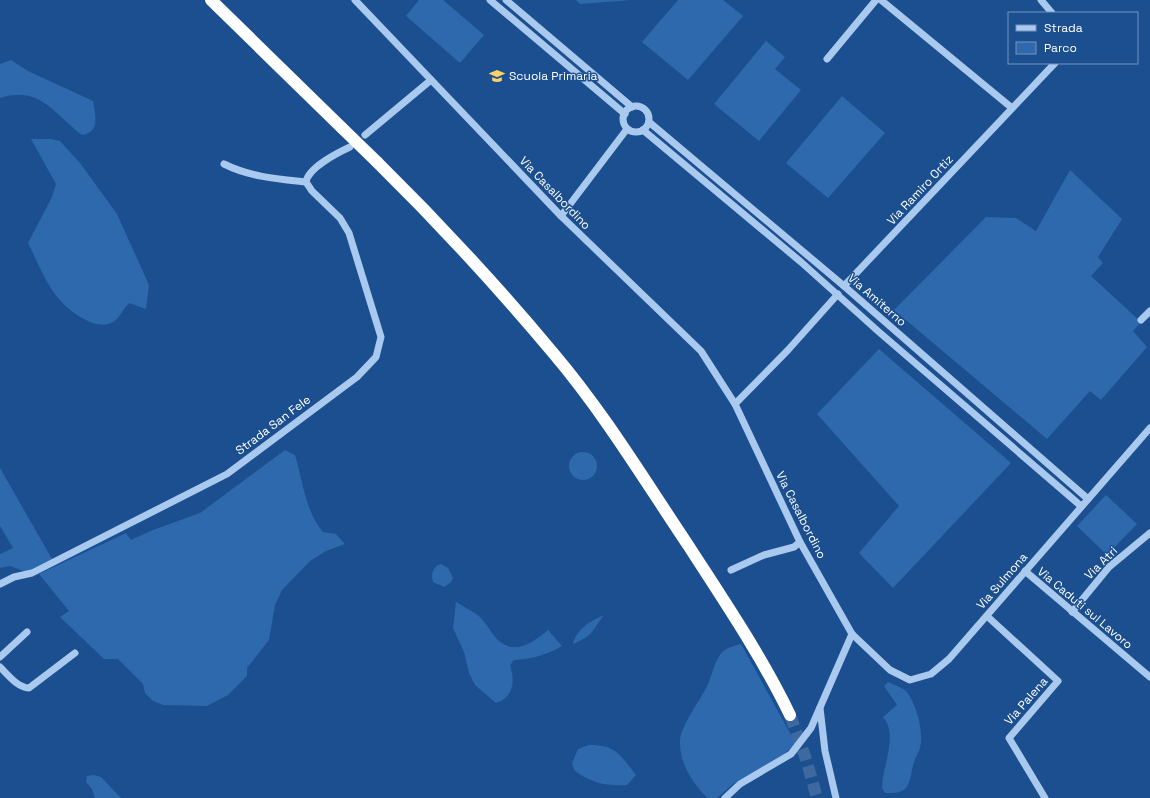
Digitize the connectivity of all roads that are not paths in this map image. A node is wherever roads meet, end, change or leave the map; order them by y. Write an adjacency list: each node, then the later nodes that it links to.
1 (211, 0): 45 (highway, bridge)
2 (355, 0): 11 (street, Via Casalbordino)
3 (490, 0): 14 (street)
4 (506, 0): 12 (street)
5 (876, 0): 9 (street)
6 (881, 0): 13 (street)
7 (1041, 0): 8 (street)
8 (1051, 12)
9 (827, 59)
10 (1054, 64): 13 (street, Via Ramiro Ortiz)
11 (431, 80): 18 (street); 22 (street, Via Casalbordino)
12 (632, 107): 14 (street); 15 (street)
13 (1012, 108): 23 (street, Via Ramiro Ortiz)
14 (624, 114): 16 (street)
15 (649, 122): 17 (street); 23 (street, Via Amiterno)
16 (627, 129): 17 (street); 22 (street)
17 (643, 130): 24 (street, Via Amiterno)
18 (365, 135)
19 (350, 147): 21 (street)
20 (224, 164): 21 (street)
21 (306, 182): 35 (street, Strada San Fele)
22 (561, 216): 27 (street, Via Casalbordino)
23 (844, 286): 29 (street, Via Amiterno)
24 (838, 294): 27 (street); 30 (street, Via Amiterno)
25 (1150, 311): 26 (street)
26 (1141, 320)
27 (735, 404): 32 (street, Via Casalbordino)
28 (1150, 428): 29 (street, Via Sulmona)
29 (1088, 499): 30 (street, Via Sulmona)
30 (1081, 506): 34 (street, Via Sulmona)
31 (1150, 533): 36 (street, Via Atri)
32 (800, 542): 33 (street); 39 (street, Via Casalbordino)
33 (731, 570)
34 (1025, 571): 36 (street, Via Caduti sul Lavoro); 37 (street, Via Sulmona)
35 (0, 584)
36 (1072, 612): 43 (street, Via Caduti sul Lavoro)
37 (987, 616): 39 (street, Via Sulmona); 48 (street, Via Palena)
38 (27, 632): 41 (street)
39 (852, 634): 44 (street)
40 (75, 653): 42 (street)
41 (0, 657)
42 (0, 667)
43 (1150, 677)
44 (820, 707): 46 (street); 47 (street)
45 (790, 715)
46 (725, 798)
47 (836, 798)
48 (1045, 798)

